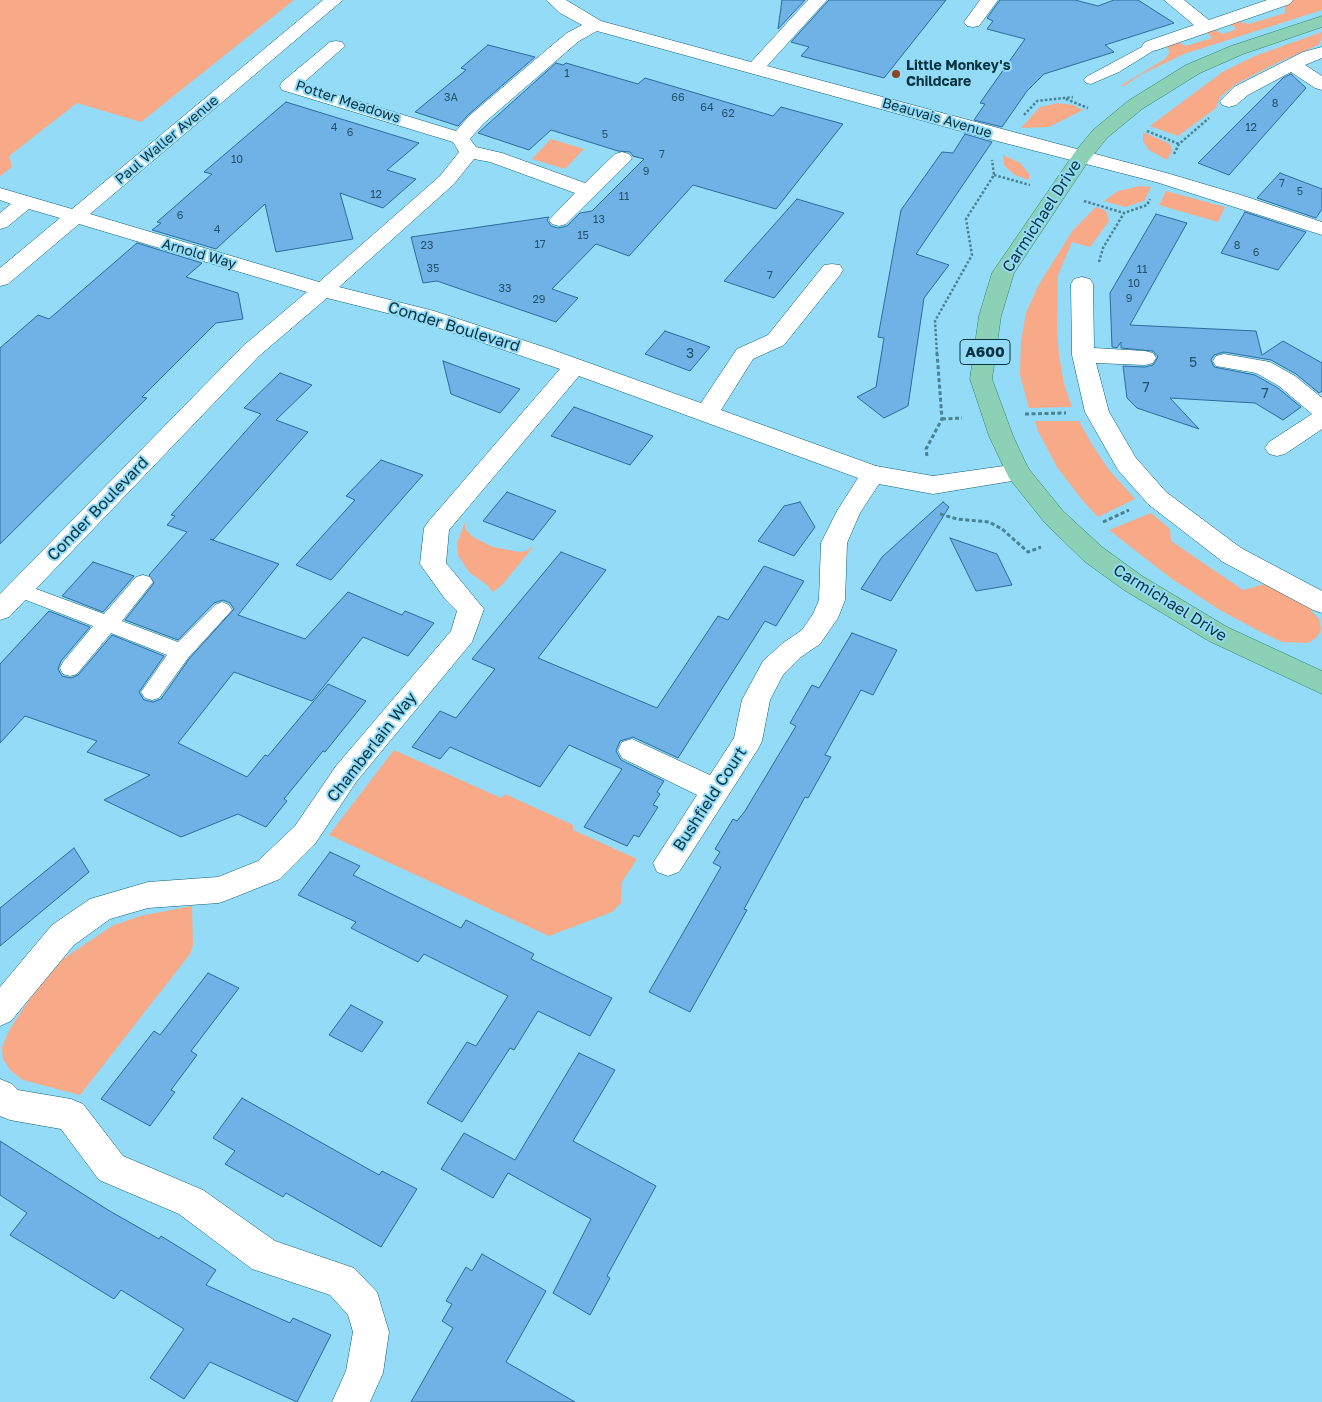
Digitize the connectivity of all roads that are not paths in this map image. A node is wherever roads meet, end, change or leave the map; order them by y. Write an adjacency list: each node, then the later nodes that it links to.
1 (334, 0): 25 (street, Paul Waller Avenue)
2 (555, 0): 9 (street, Beauvais Avenue)
3 (818, 0): 15 (street)
4 (989, 0): 8 (street)
5 (1173, 0): 10 (street)
6 (1284, 0): 10 (street)
7 (1322, 21): 20 (main road, Carmichael Drive / A600)
8 (972, 22)
9 (595, 24): 15 (street, Beauvais Avenue); 19 (street)
10 (1206, 26): 12 (street)
11 (336, 46): 19 (street, Potter Meadows)
12 (1151, 46): 16 (lane)
13 (1322, 52): 14 (street)
14 (1292, 65): 17 (street); 18 (street)
15 (755, 68): 20 (street, Beauvais Avenue)
16 (1091, 80)
17 (1322, 84)
18 (1229, 101)
19 (465, 145): 22 (street); 32 (street)
20 (1082, 156): 28 (street, Beauvais Avenue); 41 (main road, Carmichael Drive / A600)
21 (622, 158): 22 (street)
22 (588, 191): 26 (street)
23 (0, 194): 24 (street, Arnold Way)
24 (24, 203): 25 (street, Arnold Way); 27 (street)
25 (74, 217): 30 (street, Paul Waller Avenue); 32 (street, Arnold Way)
26 (559, 220)
27 (0, 223)
28 (1322, 230)
29 (832, 270): 38 (street)
30 (0, 279)
31 (1082, 284): 33 (street)
32 (323, 290): 36 (street, Conder Boulevard); 44 (street, Conder Boulevard)
33 (1083, 355): 34 (street); 45 (street)
34 (1144, 358)
35 (1224, 362): 37 (street)
36 (575, 366): 38 (street, Conder Boulevard); 55 (street, Chamberlain Way)
37 (1322, 410)
38 (707, 413): 42 (street, Conder Boulevard)
39 (1322, 418): 40 (street)
40 (1277, 448)
41 (1018, 472): 42 (street, Conder Boulevard); 50 (main road, Carmichael Drive / A600)
42 (873, 474): 53 (street, Bushfield Court)
43 (143, 582): 47 (lane)
44 (7, 601): 47 (lane)
45 (1322, 603)
46 (222, 610): 48 (lane)
47 (106, 623): 48 (lane); 49 (lane)
48 (181, 652): 51 (lane)
49 (70, 668)
50 (1321, 677)
51 (152, 692)
52 (632, 750): 53 (street)
53 (715, 791): 54 (street, Bushfield Court)
54 (668, 863)
55 (0, 1011)
56 (0, 1095): 57 (street)
57 (351, 1402)

